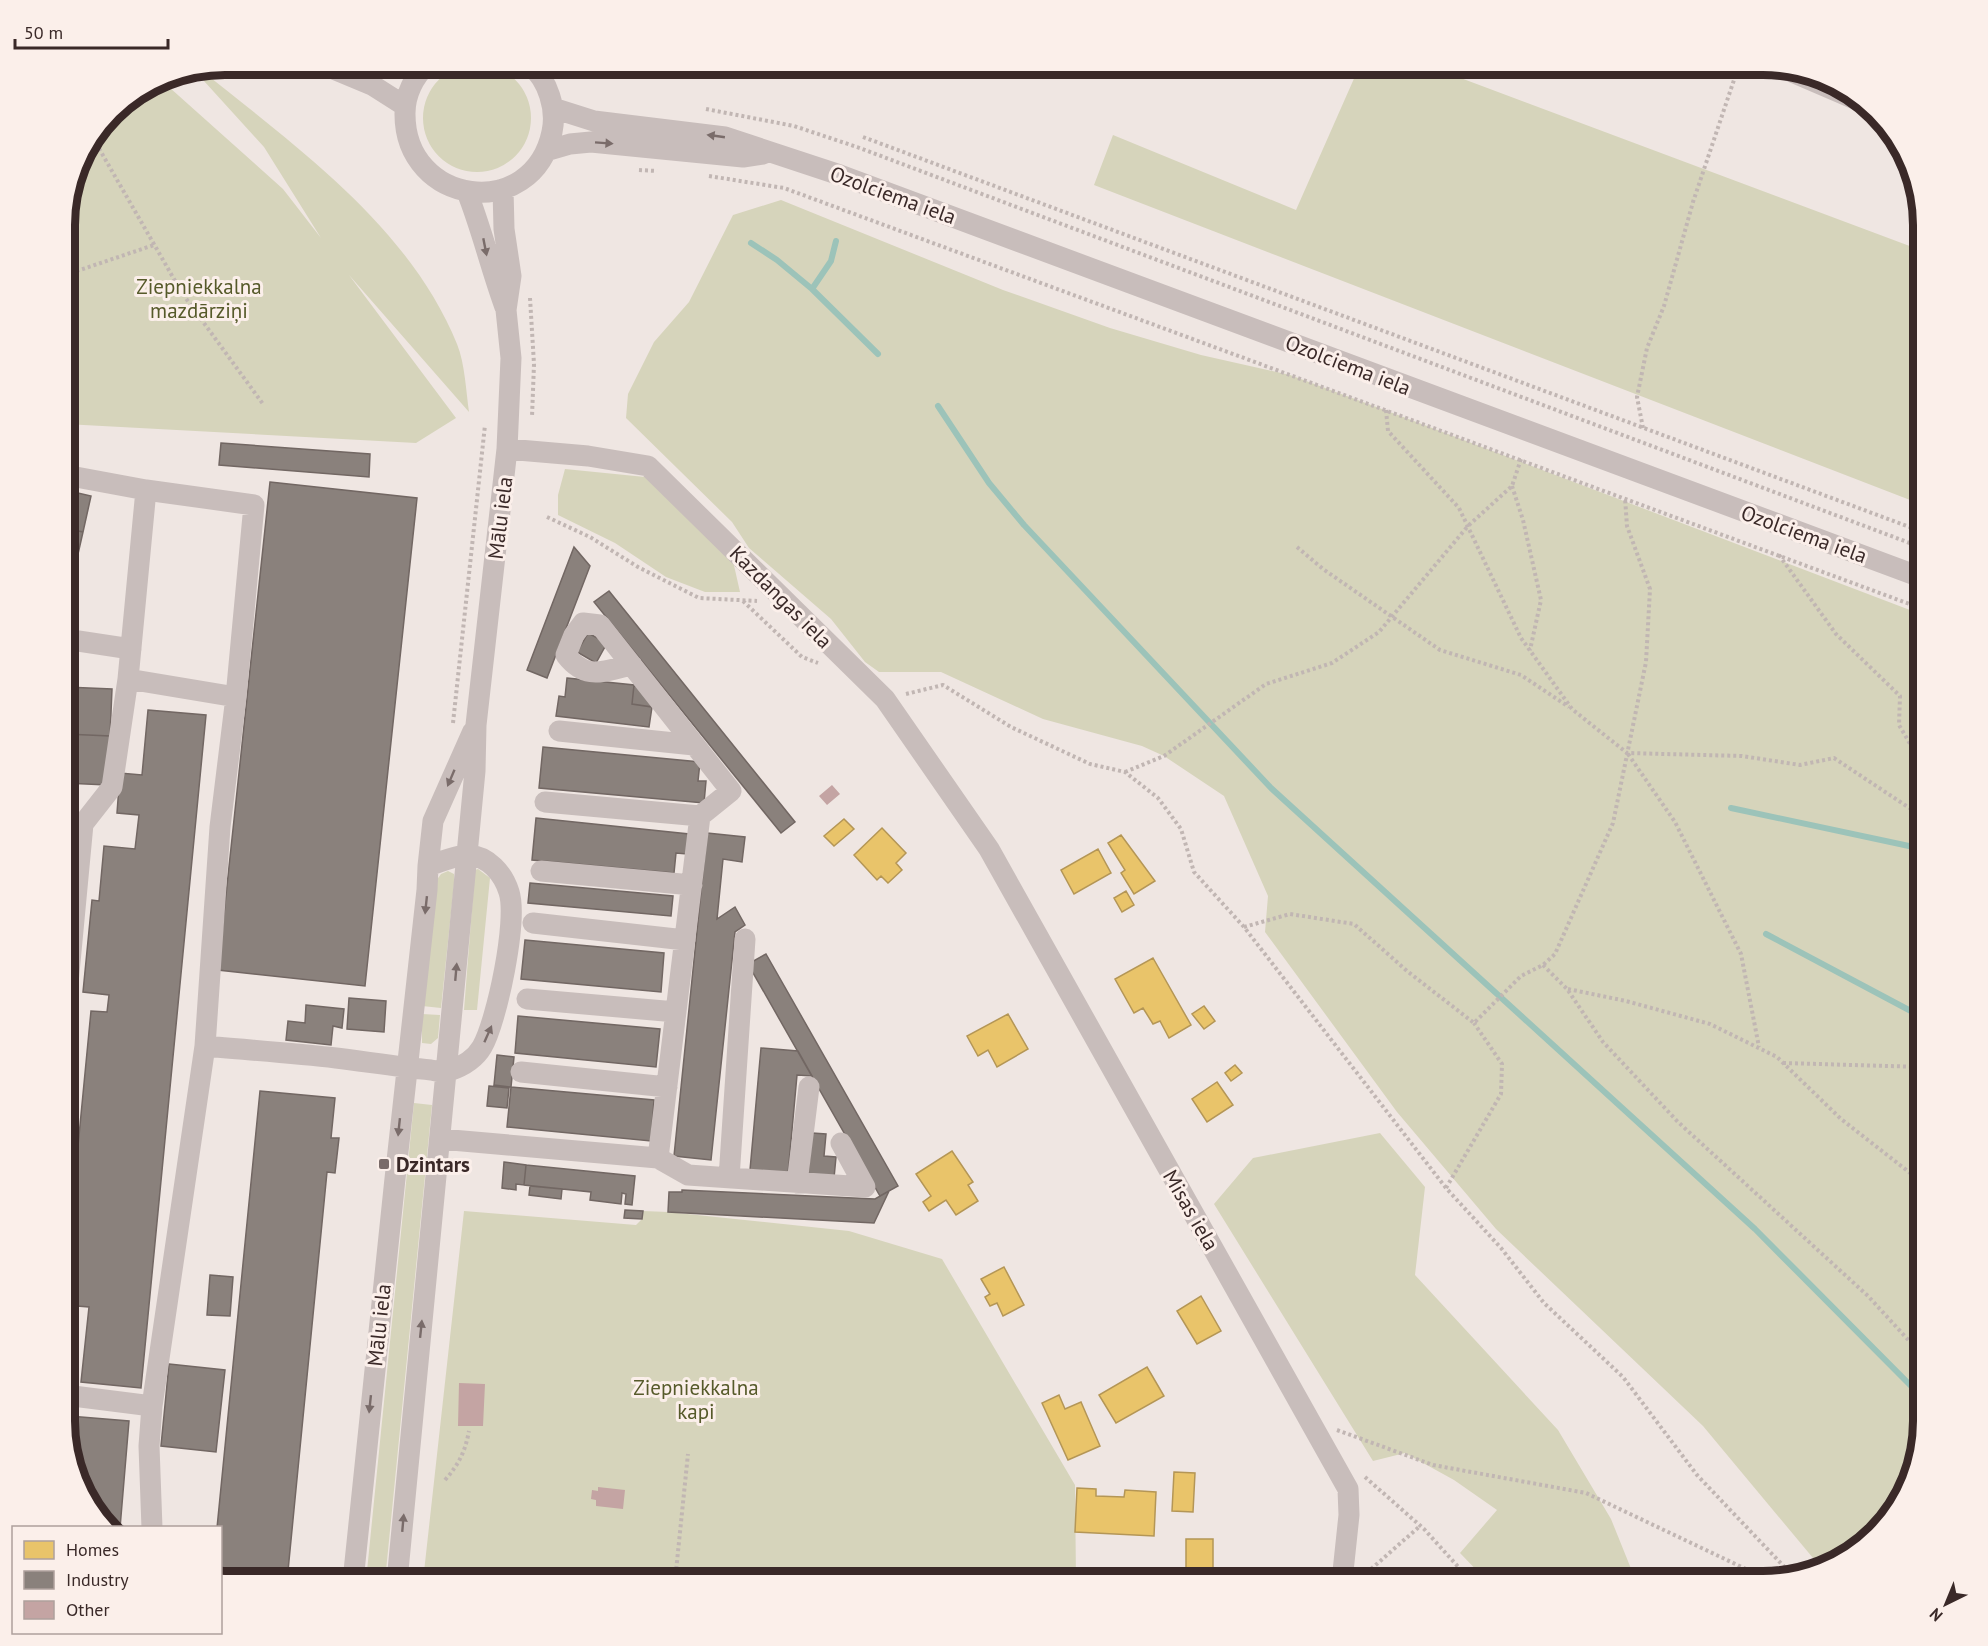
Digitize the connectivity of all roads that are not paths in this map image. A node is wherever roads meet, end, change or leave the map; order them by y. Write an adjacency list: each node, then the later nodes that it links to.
1 (348, 75): 4 (street)
2 (419, 75): 4 (street)
3 (538, 75): 5 (street)
4 (405, 105): 9 (street)
5 (553, 108): 6 (street); 7 (street, Ozolciema iela, one-way to 5)
6 (546, 151): 7 (street, Ozolciema iela, one-way to 7); 8 (street)
7 (772, 153): 14 (street, Ozolciema iela)
8 (503, 189): 9 (street); 10 (street, Mālu iela)
9 (467, 192): 10 (street, Mālu iela, one-way to 10)
10 (506, 310): 11 (street, Mālu iela)
11 (507, 449): 20 (street, Mālu iela); 25 (street, Kazdangas iela)
12 (75, 477): 13 (street)
13 (146, 490): 16 (street); 19 (street)
14 (1913, 574)
15 (75, 641): 16 (street)
16 (130, 649): 18 (street)
17 (632, 665): 22 (street)
18 (128, 679): 19 (street); 30 (street)
19 (236, 696): 36 (street)
20 (476, 725): 26 (street, Mālu iela); 27 (street, Mālu iela, one-way to 27)
21 (559, 731): 22 (street)
22 (694, 745): 24 (street)
23 (545, 802): 24 (street)
24 (700, 816): 29 (street)
25 (989, 849): 52 (street, Misas iela)
26 (466, 855): 27 (street); 38 (street, Mālu iela, one-way to 26); 38 (street, one-way to 26)
27 (428, 866): 37 (street, Mālu iela, one-way to 37)
28 (541, 872): 29 (street)
29 (692, 885): 33 (street)
30 (75, 909)
31 (533, 923): 33 (street)
32 (745, 939): 45 (street)
33 (685, 940): 35 (street)
34 (527, 999): 35 (street)
35 (676, 1012): 40 (street)
36 (205, 1046): 37 (street); 48 (street)
37 (406, 1069): 38 (street); 50 (street, Mālu iela, one-way to 50)
38 (447, 1072): 42 (street, Mālu iela)
39 (521, 1072): 40 (street)
40 (667, 1087): 44 (street)
41 (809, 1088): 46 (street)
42 (440, 1139): 44 (street); 51 (street, Mālu iela, one-way to 42)
43 (841, 1143): 46 (street)
44 (658, 1158): 45 (street)
45 (729, 1178): 46 (street)
46 (797, 1182)
47 (75, 1396): 48 (street)
48 (152, 1406): 49 (street)
49 (152, 1526)
50 (354, 1571)
51 (398, 1571)
52 (1343, 1571)

